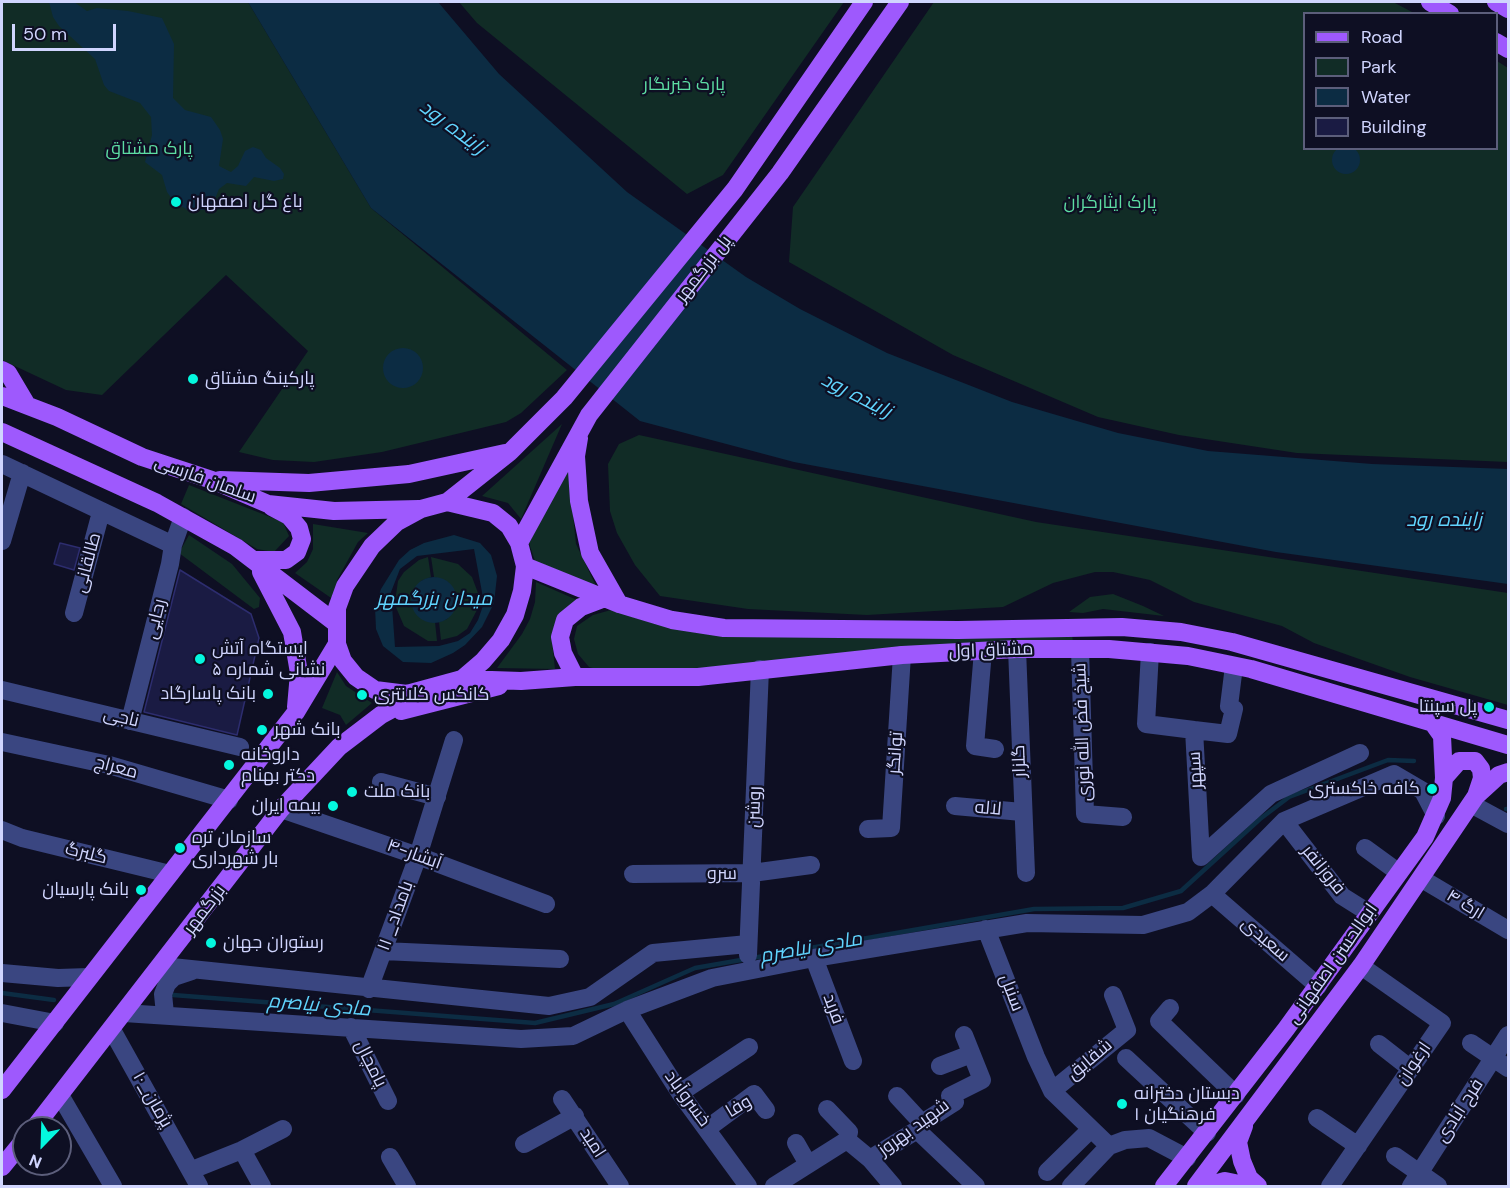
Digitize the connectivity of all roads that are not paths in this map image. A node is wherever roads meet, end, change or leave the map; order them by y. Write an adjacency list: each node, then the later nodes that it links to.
1 (864, 2): 12 (main road, پل بزرگمهر)
2 (900, 2): 10 (main road, پل بزرگمهر)
3 (1430, 2): 6 (main road)
4 (1496, 2): 5 (main road)
5 (1509, 9)
6 (1447, 12)
7 (2, 370): 9 (main road)
8 (2, 396): 9 (main road, سلمان فارسی)
9 (27, 405): 15 (main road, سلمان فارسی)
10 (585, 422): 23 (main road, پل بزرگمهر); 27 (main road)
11 (2, 432): 21 (main road, سلمان فارسی)
12 (510, 452): 15 (main road); 16 (main road, پل بزرگمهر)
13 (2, 464): 14 (street)
14 (22, 473): 19 (street); 20 (street)
15 (212, 480): 17 (main road, سلمان فارسی)
16 (447, 502): 18 (main road); 23 (main road)
17 (268, 504): 18 (main road, سلمان فارسی); 25 (main road)
18 (421, 509): 29 (main road)
19 (101, 512): 24 (street); 28 (street, طالقانی)
20 (5, 517): 22 (street)
21 (183, 517): 24 (street, رجایی); 25 (main road, سلمان فارسی)
22 (2, 541)
23 (519, 543): 26 (main road)
24 (173, 545): 46 (street, رجایی)
25 (254, 560): 29 (main road, سلمان فارسی); 43 (main road)
26 (525, 566): 27 (main road, مشتاق اول); 39 (main road)
27 (610, 601): 38 (main road); 45 (main road, مشتاق اول)
28 (74, 613)
29 (337, 624): 30 (main road)
30 (337, 644): 42 (main road); 43 (main road)
31 (1017, 649): 32 (main road, مشتاق اول); 33 (main road, مشتاق اول); 63 (street, گلزار)
32 (1080, 649): 34 (main road, مشتاق اول); 65 (street, شیخ فض الله نوری)
33 (983, 651): 35 (main road, مشتاق اول); 53 (street)
34 (1150, 652): 36 (main road, مشتاق اول); 48 (street, سپهر)
35 (902, 655): 37 (main road, مشتاق اول); 68 (street, توانگر)
36 (1234, 666): 47 (main road, مشتاق اول); 48 (street)
37 (760, 669): 38 (main road, مشتاق اول); 74 (street, روشن)
38 (575, 677): 40 (main road, مشتاق اول)
39 (462, 679): 40 (main road, مشتاق اول); 42 (main road)
40 (521, 681): 44 (main road)
41 (2, 690): 46 (street, ناجی)
42 (424, 691): 44 (main road, بزرگمهر)
43 (296, 712): 59 (main road)
44 (381, 716): 62 (main road, بزرگمهر)
45 (1509, 720)
46 (130, 721): 52 (street, ناجی)
47 (1432, 722): 51 (main road, مشتاق اول); 56 (main road, ابوالحسن اصفهانی)
48 (1194, 730): 54 (street, سپهر)
49 (454, 740): 58 (street, ۱۱ _بامداد)
50 (2, 742): 59 (street, معراج)
51 (1509, 745)
52 (240, 747)
53 (994, 749)
54 (1360, 753)
55 (1509, 772): 60 (main road, ابوالحسن اصفهانی)
56 (1444, 778): 60 (main road); 64 (main road, ابوالحسن اصفهانی)
57 (381, 782): 58 (street)
58 (436, 797): 71 (street, ۱۱ _بامداد)
59 (229, 800): 76 (main road)
60 (1474, 800): 67 (street); 78 (main road, ابوالحسن اصفهانی)
61 (955, 806): 63 (street, لاله)
62 (281, 809): 71 (street, ۴-آبشار); 88 (main road, بزرگمهر)
63 (1022, 813): 75 (street, گلزار)
64 (1436, 816): 66 (street); 73 (main road, ابوالحسن اصفهانی)
65 (1123, 817)
66 (1284, 821): 79 (street); 81 (street, فروزانفر)
67 (1509, 824)
68 (868, 829)
69 (2, 831): 76 (street, گلبرگ)
70 (1365, 848): 73 (street)
71 (418, 856): 80 (street, ۴-آبشار); 85 (street, ۱۱ _بامداد)
72 (811, 865): 74 (street, سرو)
73 (1398, 872): 81 (main road, ابوالحسن اصفهانی)
74 (752, 873): 77 (street, سرو); 84 (street, روشن)
75 (1026, 873)
76 (170, 874): 93 (main road)
77 (633, 874)
78 (1422, 879): 83 (street, ارگ ۴); 89 (main road, ابوالحسن اصفهانی)
79 (1212, 894): 82 (street); 94 (street, سعیدی)
80 (546, 904)
81 (1369, 913): 94 (main road, ابوالحسن اصفهانی)
82 (986, 929): 86 (street); 117 (street, سنبل)
83 (1509, 930)
84 (748, 944): 91 (street, روشن); 95 (street)
85 (383, 951): 87 (street); 95 (street, ۱۱ _بامداد)
86 (814, 958): 91 (street); 112 (street, فرید)
87 (560, 959)
88 (162, 966): 90 (street); 100 (main road, بزرگمهر)
89 (1361, 966): 115 (street, ارغوان); 128 (main road, ابوالحسن اصفهانی)
90 (194, 970): 95 (street); 101 (street)
91 (748, 972): 98 (street)
92 (2, 973): 93 (street)
93 (89, 977): 102 (main road)
94 (1318, 986): 120 (main road, ابوالحسن اصفهانی)
95 (369, 989)
96 (1113, 995): 117 (street, شقایق)
97 (1170, 1008): 120 (street)
98 (627, 1010): 103 (street); 118 (street, خسروآباد)
99 (2, 1013): 102 (street)
100 (124, 1013): 101 (street); 104 (main road, بزرگمهر)
101 (165, 1014): 103 (street)
102 (55, 1023): 116 (main road)
103 (351, 1027): 123 (street, پامچال)
104 (112, 1030): 119 (main road, بزرگمهر); 149 (street, ۱۰_پژمان)
105 (964, 1035): 110 (street)
106 (1509, 1035): 113 (street, فرح آبادی)
107 (1471, 1043): 113 (street)
108 (1379, 1044): 115 (street)
109 (749, 1047): 118 (street)
110 (971, 1054): 114 (street); 130 (street, شهید بهروز)
111 (1126, 1058): 134 (street)
112 (852, 1061)
113 (1501, 1064): 150 (street, فرح آبادی)
114 (940, 1066)
115 (1411, 1069): 139 (street, ارغوان)
116 (2, 1090)
117 (1052, 1091): 133 (street)
118 (681, 1093): 132 (street, خسروآباد)
119 (60, 1095): 126 (main road, بزرگمهر); 153 (street)
120 (1236, 1095): 134 (main road, ابوالحسن اصفهانی)
121 (897, 1096): 130 (street)
122 (562, 1099): 127 (street, امید)
123 (388, 1101)
124 (827, 1109): 135 (street)
125 (766, 1110): 132 (street, وفا)
126 (43, 1116)
127 (575, 1116): 137 (street); 155 (street, امید)
128 (1247, 1118): 161 (main road, ابوالحسن اصفهانی); 164 (main road)
129 (1317, 1118): 139 (street)
130 (920, 1126): 145 (street, شهید بهروز); 158 (street)
131 (283, 1128): 140 (street)
132 (708, 1128): 156 (street, خسروآباد)
133 (1091, 1129): 138 (street); 148 (street)
134 (1207, 1133): 144 (main road, ابوالحسن اصفهانی)
135 (847, 1140): 145 (street); 146 (street)
136 (796, 1143): 146 (street)
137 (524, 1144)
138 (1108, 1146): 144 (street); 159 (street)
139 (1358, 1146): 165 (street, ارغوان)
140 (242, 1150): 149 (street); 154 (street)
141 (12, 1155): 147 (main road)
142 (1395, 1156): 150 (street)
143 (390, 1157): 151 (street)
144 (1187, 1158): 160 (main road, ابوالحسن اصفهانی)
145 (870, 1159): 152 (street)
146 (808, 1164): 157 (street)
147 (2, 1167)
148 (1047, 1172)
149 (196, 1178)
150 (1415, 1180): 166 (street)
151 (401, 1184)
152 (888, 1185)
153 (113, 1186)
154 (262, 1186)
155 (620, 1186)
156 (748, 1186)
157 (774, 1186)
158 (976, 1186)
159 (1071, 1186)
160 (1164, 1186)
161 (1196, 1186)
162 (1208, 1186): 163 (main road)
163 (1249, 1186)
164 (1258, 1186)
165 (1330, 1186)
166 (1438, 1186)

